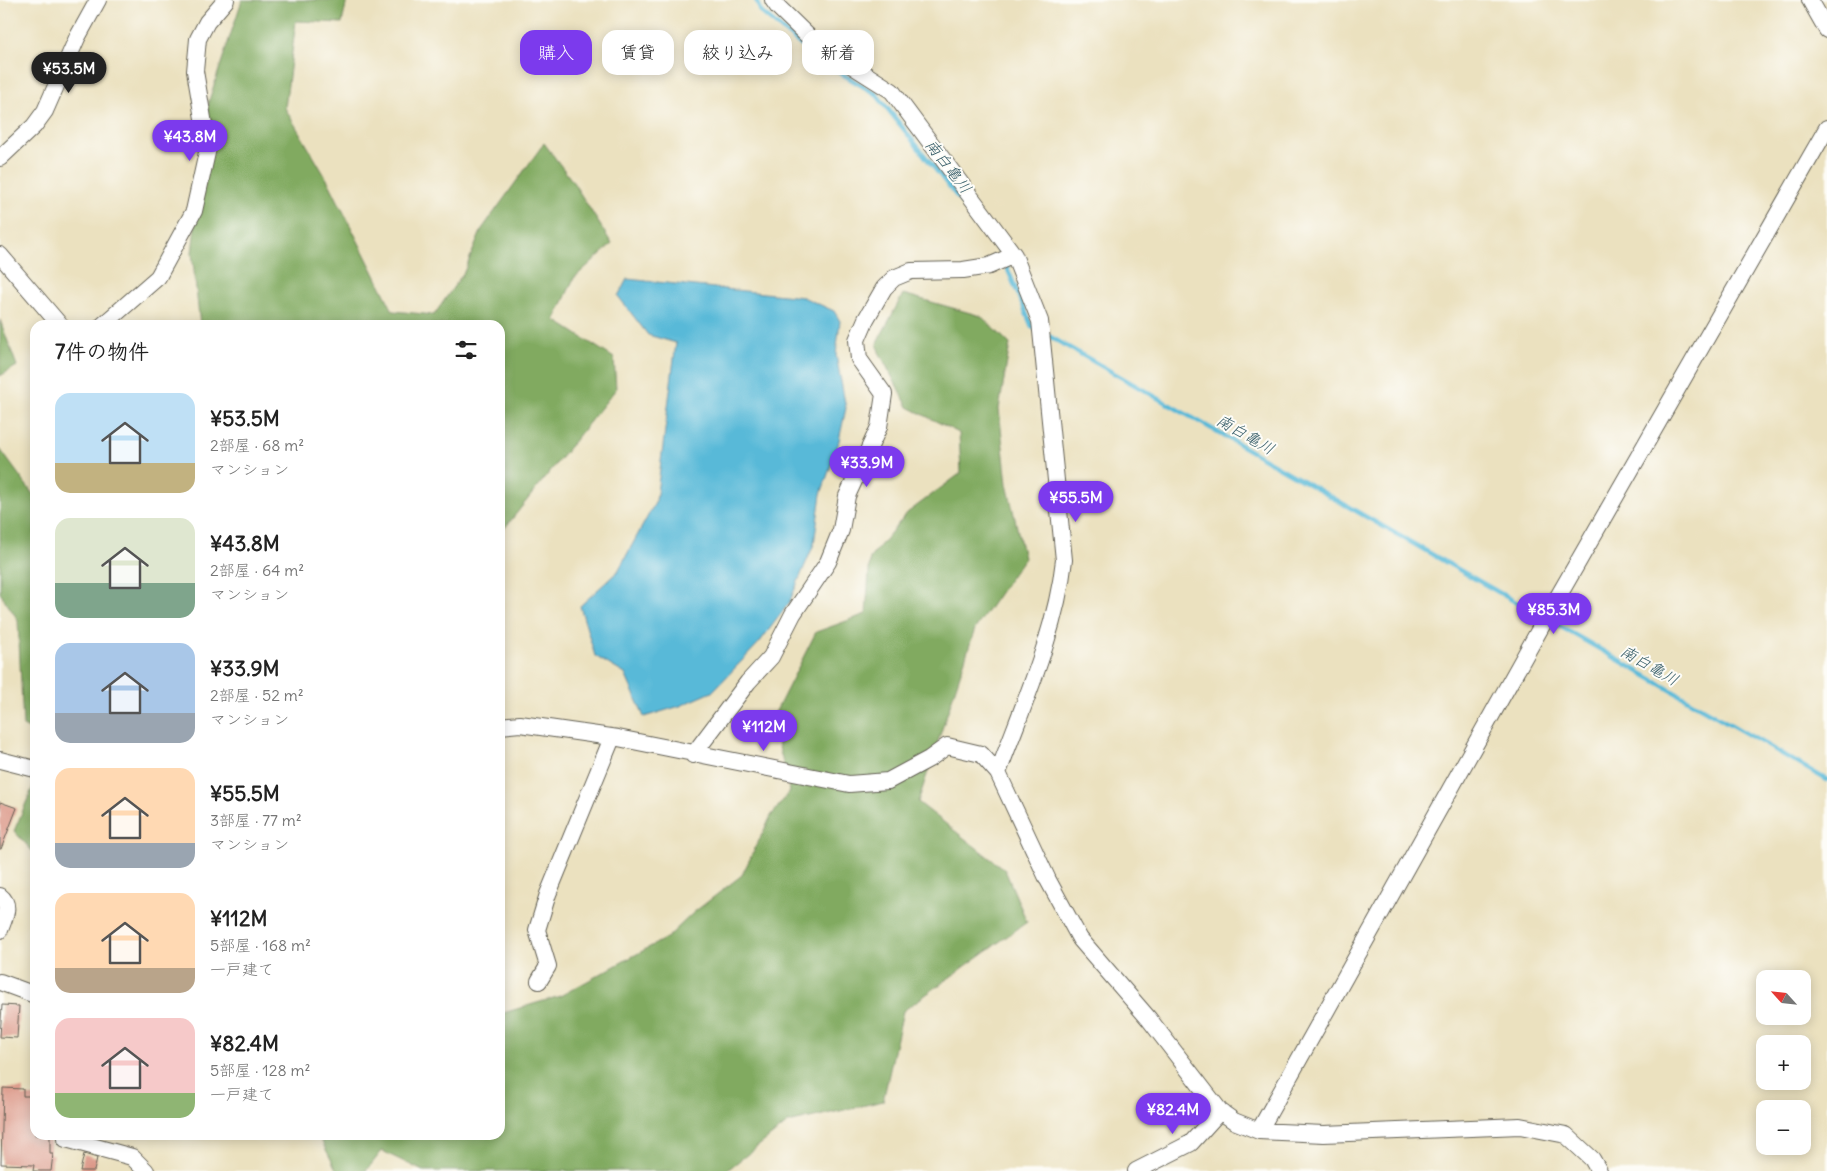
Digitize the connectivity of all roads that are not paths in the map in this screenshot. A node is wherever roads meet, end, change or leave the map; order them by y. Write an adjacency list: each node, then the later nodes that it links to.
1 (98, 0): 7 (street)
2 (226, 0): 11 (street)
3 (773, 0): 9 (street)
4 (1810, 0): 5 (street)
5 (1827, 30)
6 (1827, 128): 24 (street)
7 (0, 158)
8 (0, 255): 10 (street)
9 (1007, 259): 14 (street); 17 (street)
10 (56, 320)
11 (109, 320)
12 (505, 726): 13 (street)
13 (612, 738): 14 (street); 20 (street)
14 (693, 755): 17 (street)
15 (0, 760): 16 (street)
16 (30, 768)
17 (998, 774): 23 (street)
18 (0, 896): 19 (street)
19 (0, 930)
20 (539, 981)
21 (0, 982): 22 (street)
22 (30, 993)
23 (1220, 1112): 24 (street); 27 (street)
24 (1259, 1131): 28 (street)
25 (70, 1140): 26 (street)
26 (146, 1171)
27 (1136, 1171)
28 (1599, 1171)

